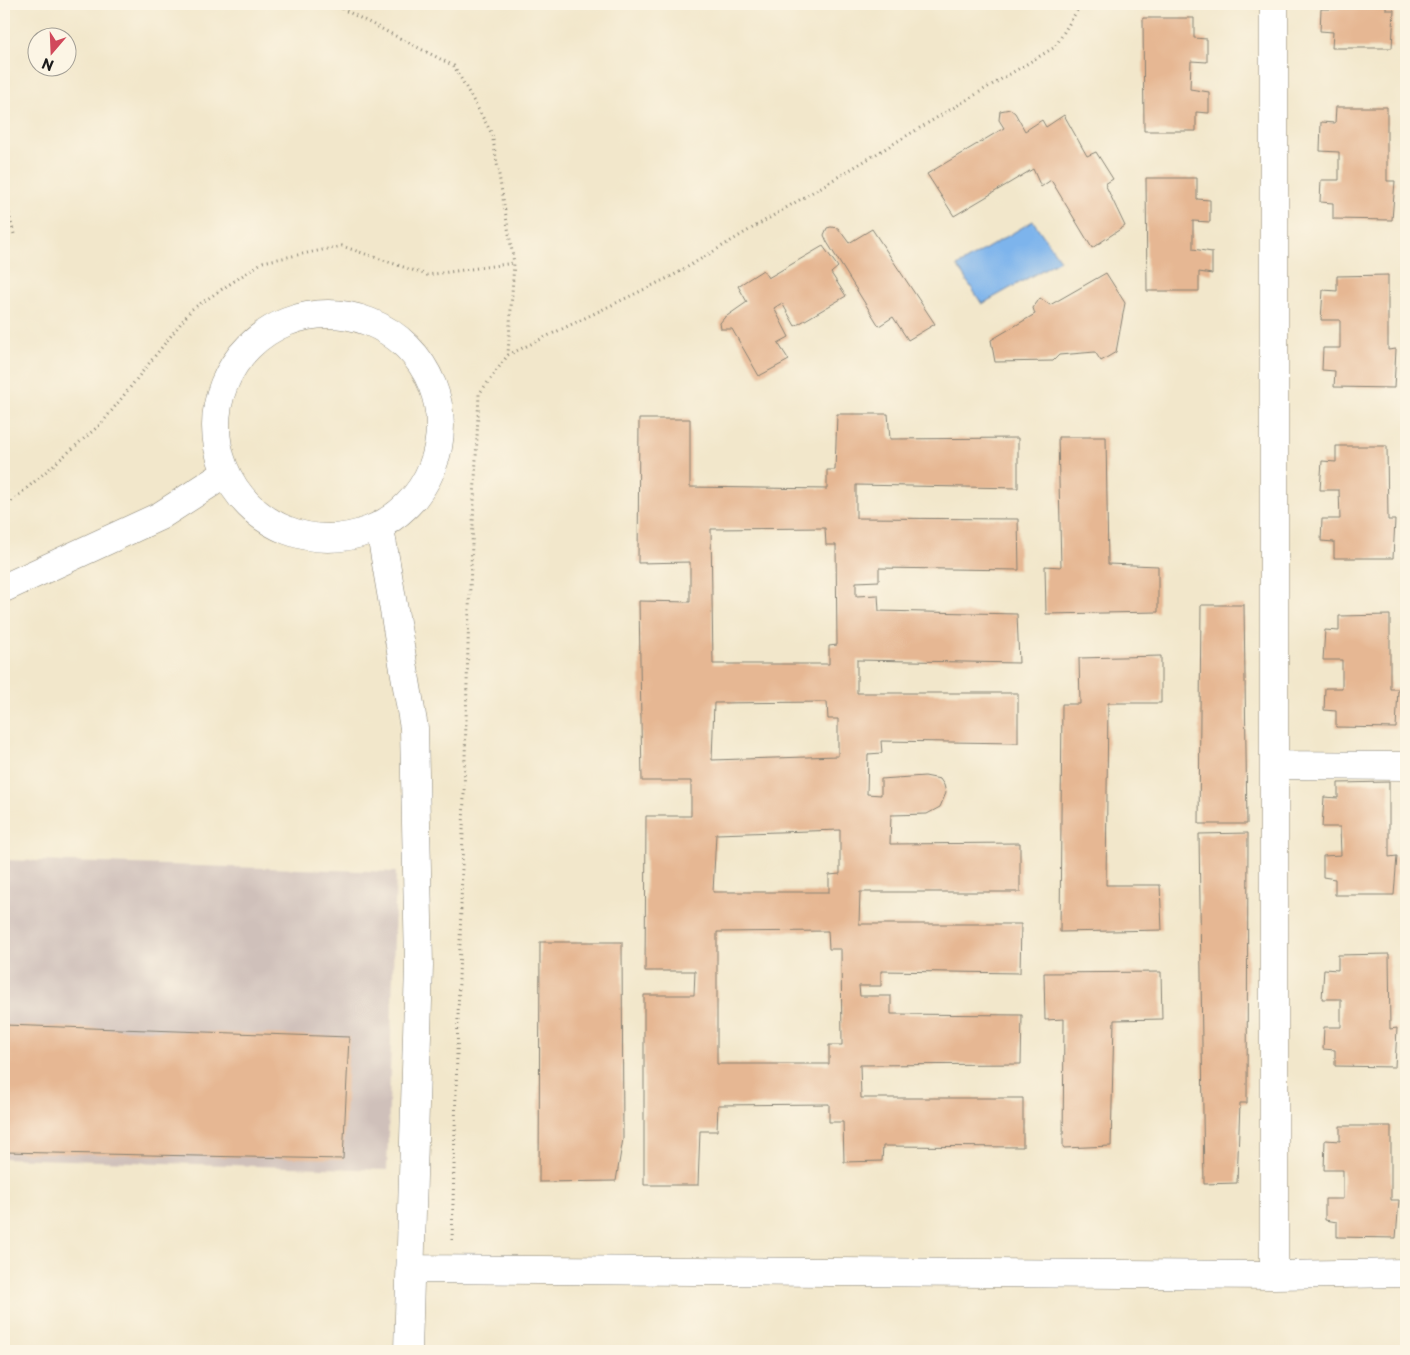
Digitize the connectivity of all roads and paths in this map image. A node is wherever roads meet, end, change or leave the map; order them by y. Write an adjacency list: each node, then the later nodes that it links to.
1 (333, 4): 6 (path)
2 (1081, 4): 7 (path)
3 (1274, 4): 12 (street)
4 (4, 194): 5 (path)
5 (14, 234)
6 (514, 263): 7 (path); 9 (path)
7 (508, 354): 15 (path)
8 (225, 474): 10 (street); 10 (street); 11 (street)
9 (4, 508)
10 (380, 528): 14 (street)
11 (4, 588)
12 (1274, 765): 13 (street); 17 (street)
13 (1404, 766)
14 (410, 1269): 15 (street); 18 (street)
15 (451, 1269): 17 (street)
16 (1406, 1274): 17 (street)
17 (1274, 1275)
18 (408, 1351)

